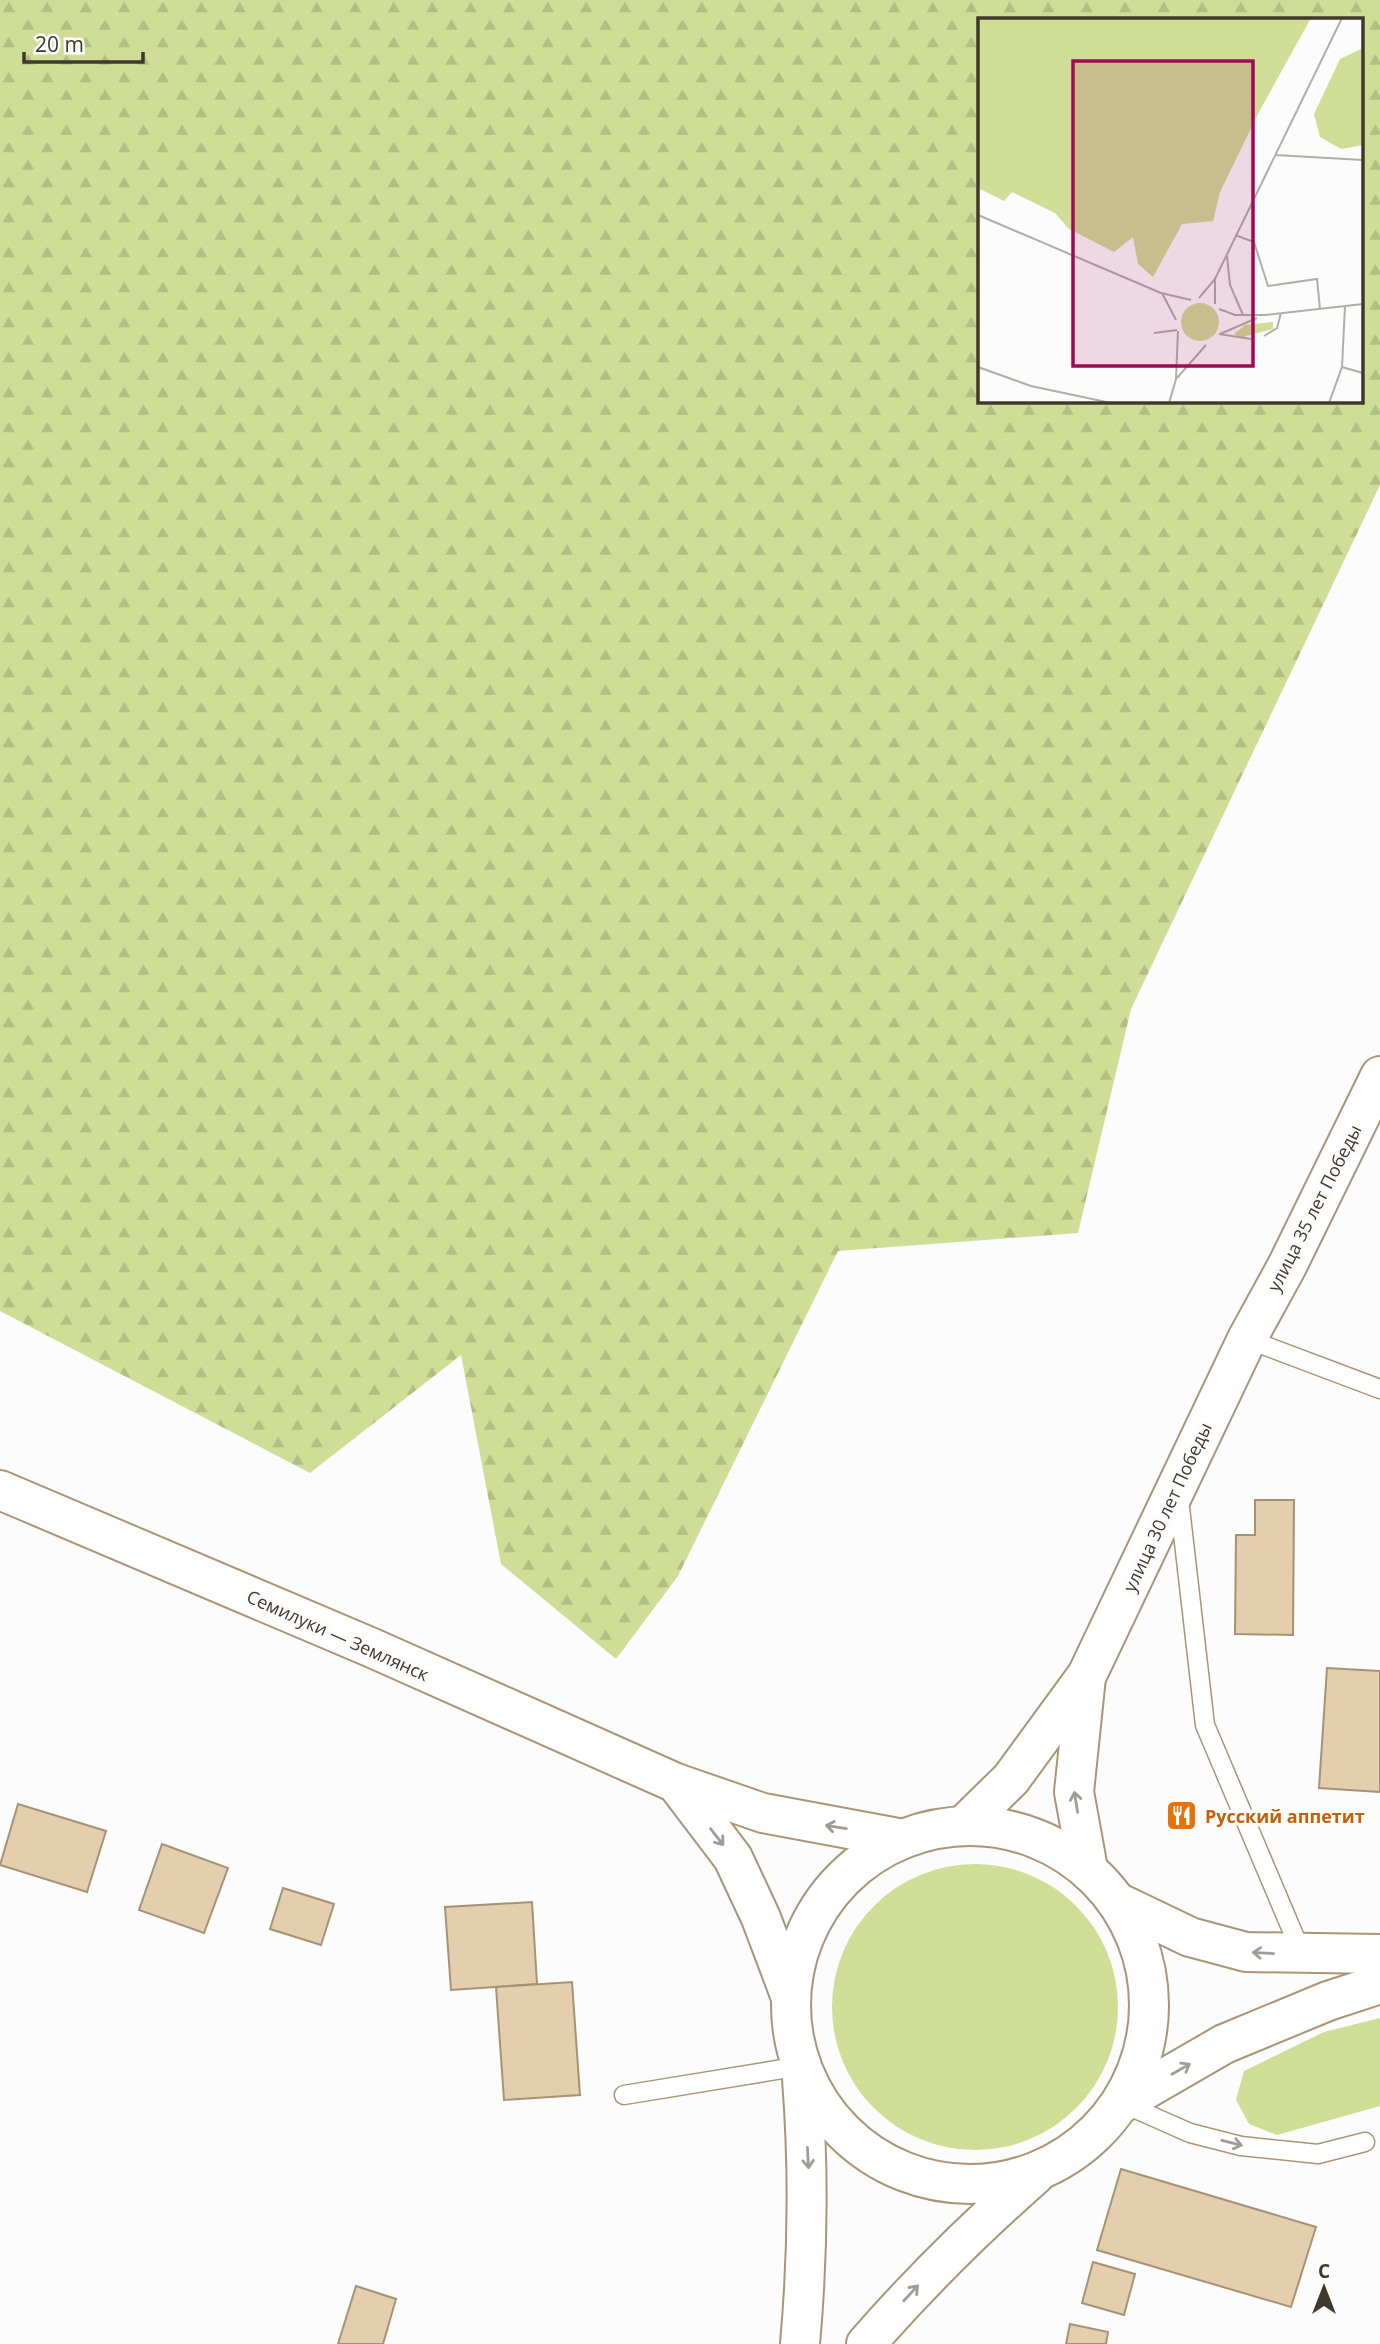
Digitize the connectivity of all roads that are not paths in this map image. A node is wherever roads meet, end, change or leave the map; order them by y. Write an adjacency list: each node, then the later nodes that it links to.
1 (1380, 1076): 2 (main road, улица 35 лет Победы)
2 (1247, 1339): 3 (lane); 4 (main road, улица 30 лет Победы)
3 (1380, 1389)
4 (1177, 1485): 6 (main road, улица 30 лет Победы); 12 (lane)
5 (0, 1490): 7 (main road, Семилуки — Землянск)
6 (1087, 1675): 8 (main road); 10 (main road, one-way to 6)
7 (676, 1783): 9 (main road, Семилуки — Землянск, one-way to 7); 15 (main road, one-way to 15)
8 (964, 1825): 9 (main road); 10 (main road)
9 (903, 1839): 15 (main road)
10 (1088, 1869): 11 (main road)
11 (1119, 1903): 12 (main road, one-way to 11); 18 (main road)
12 (1303, 1955): 13 (main road)
13 (1380, 1955)
14 (1380, 1984): 18 (main road, one-way to 14)
15 (790, 1996): 16 (main road)
16 (801, 2066): 17 (lane); 20 (main road); 21 (main road, one-way to 21)
17 (624, 2095)
18 (1122, 2103): 19 (lane, one-way to 19); 20 (main road)
19 (1365, 2142)
20 (1038, 2173): 22 (main road, one-way to 20)
21 (800, 2344)
22 (866, 2344)

